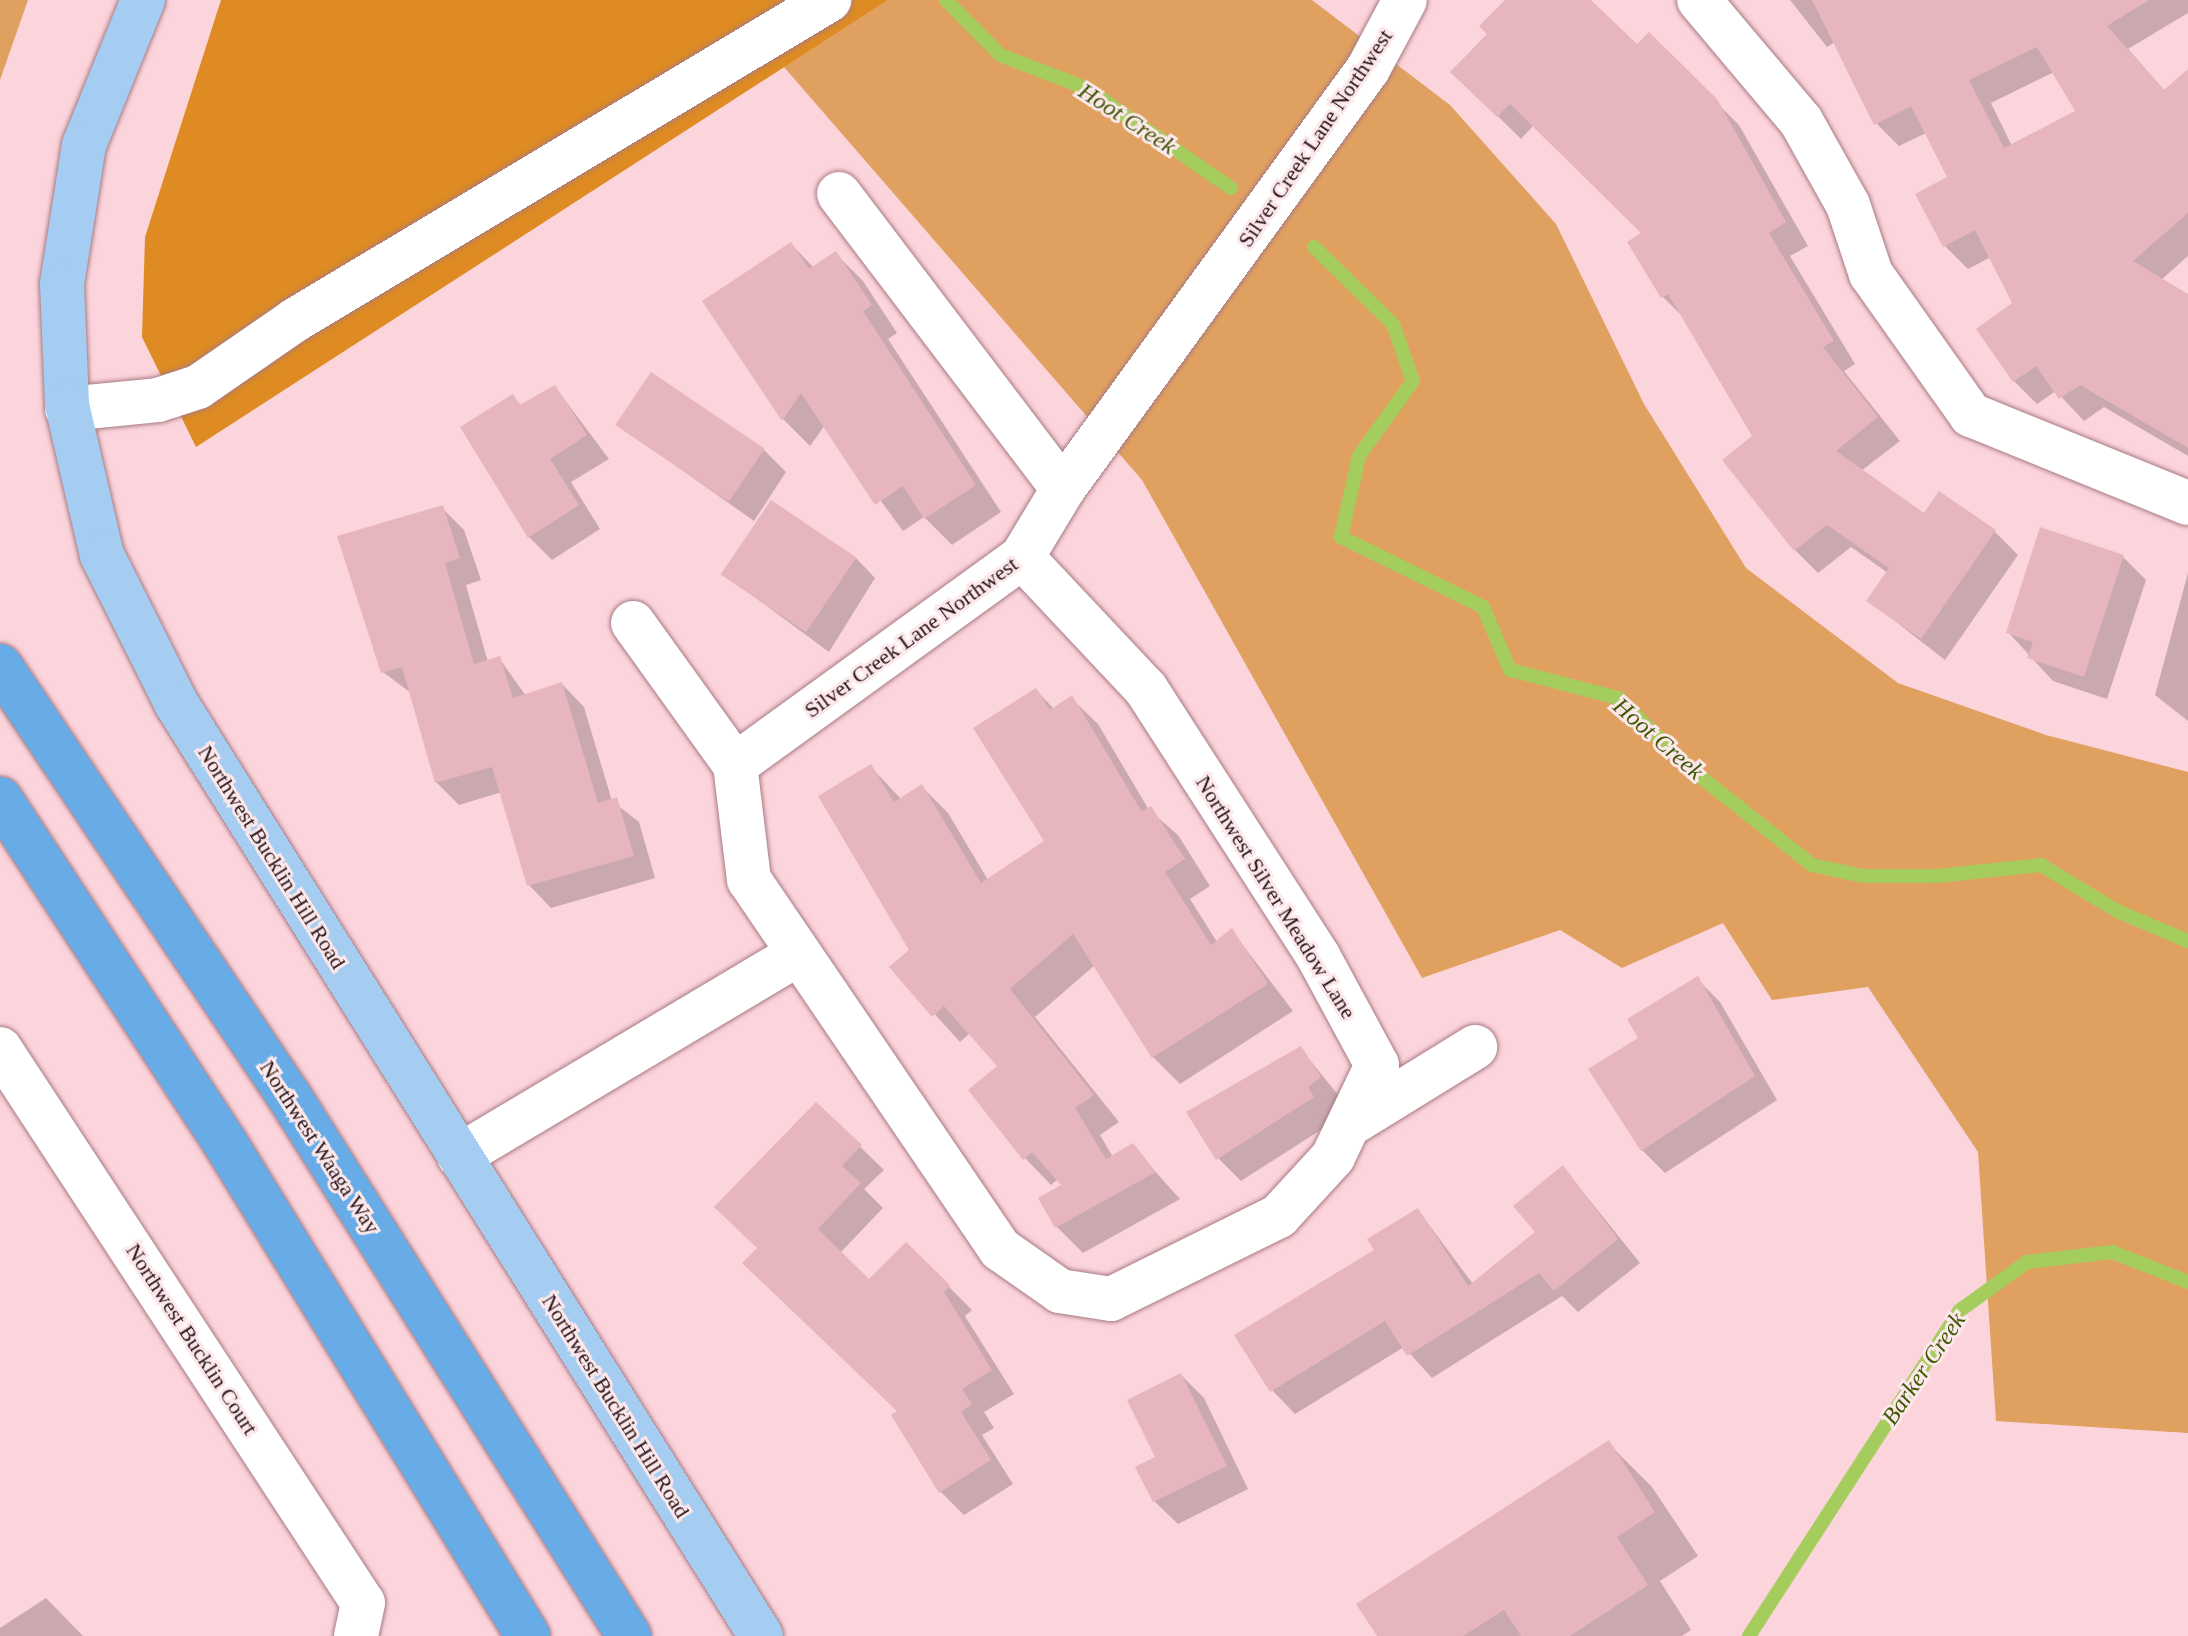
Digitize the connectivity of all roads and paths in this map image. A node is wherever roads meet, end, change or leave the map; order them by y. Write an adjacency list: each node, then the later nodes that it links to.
1 (143, 0): 6 (main road, Northwest Bucklin Hill Road)
2 (829, 0): 6 (street)
3 (1405, 0): 7 (street, Silver Creek Lane Northwest)
4 (1699, 0): 8 (street)
5 (839, 194): 7 (street)
6 (67, 409): 18 (main road, Northwest Bucklin Hill Road)
7 (1063, 489): 9 (street, Silver Creek Lane Northwest)
8 (2188, 503)
9 (1022, 557): 12 (street, Silver Creek Lane Northwest); 17 (street, Northwest Silver Meadow Lane)
10 (633, 623): 12 (street)
11 (0, 666): 21 (highway, Northwest Waaga Way)
12 (735, 765): 14 (street)
13 (0, 799): 20 (highway)
14 (794, 956): 17 (street, Northwest Silver Meadow Lane); 18 (street)
15 (1475, 1047): 17 (street)
16 (0, 1049): 19 (street, Northwest Bucklin Court)
17 (1357, 1120)
18 (459, 1156): 22 (main road, Northwest Bucklin Hill Road)
19 (368, 1625)
20 (528, 1636)
21 (629, 1636)
22 (761, 1636)

